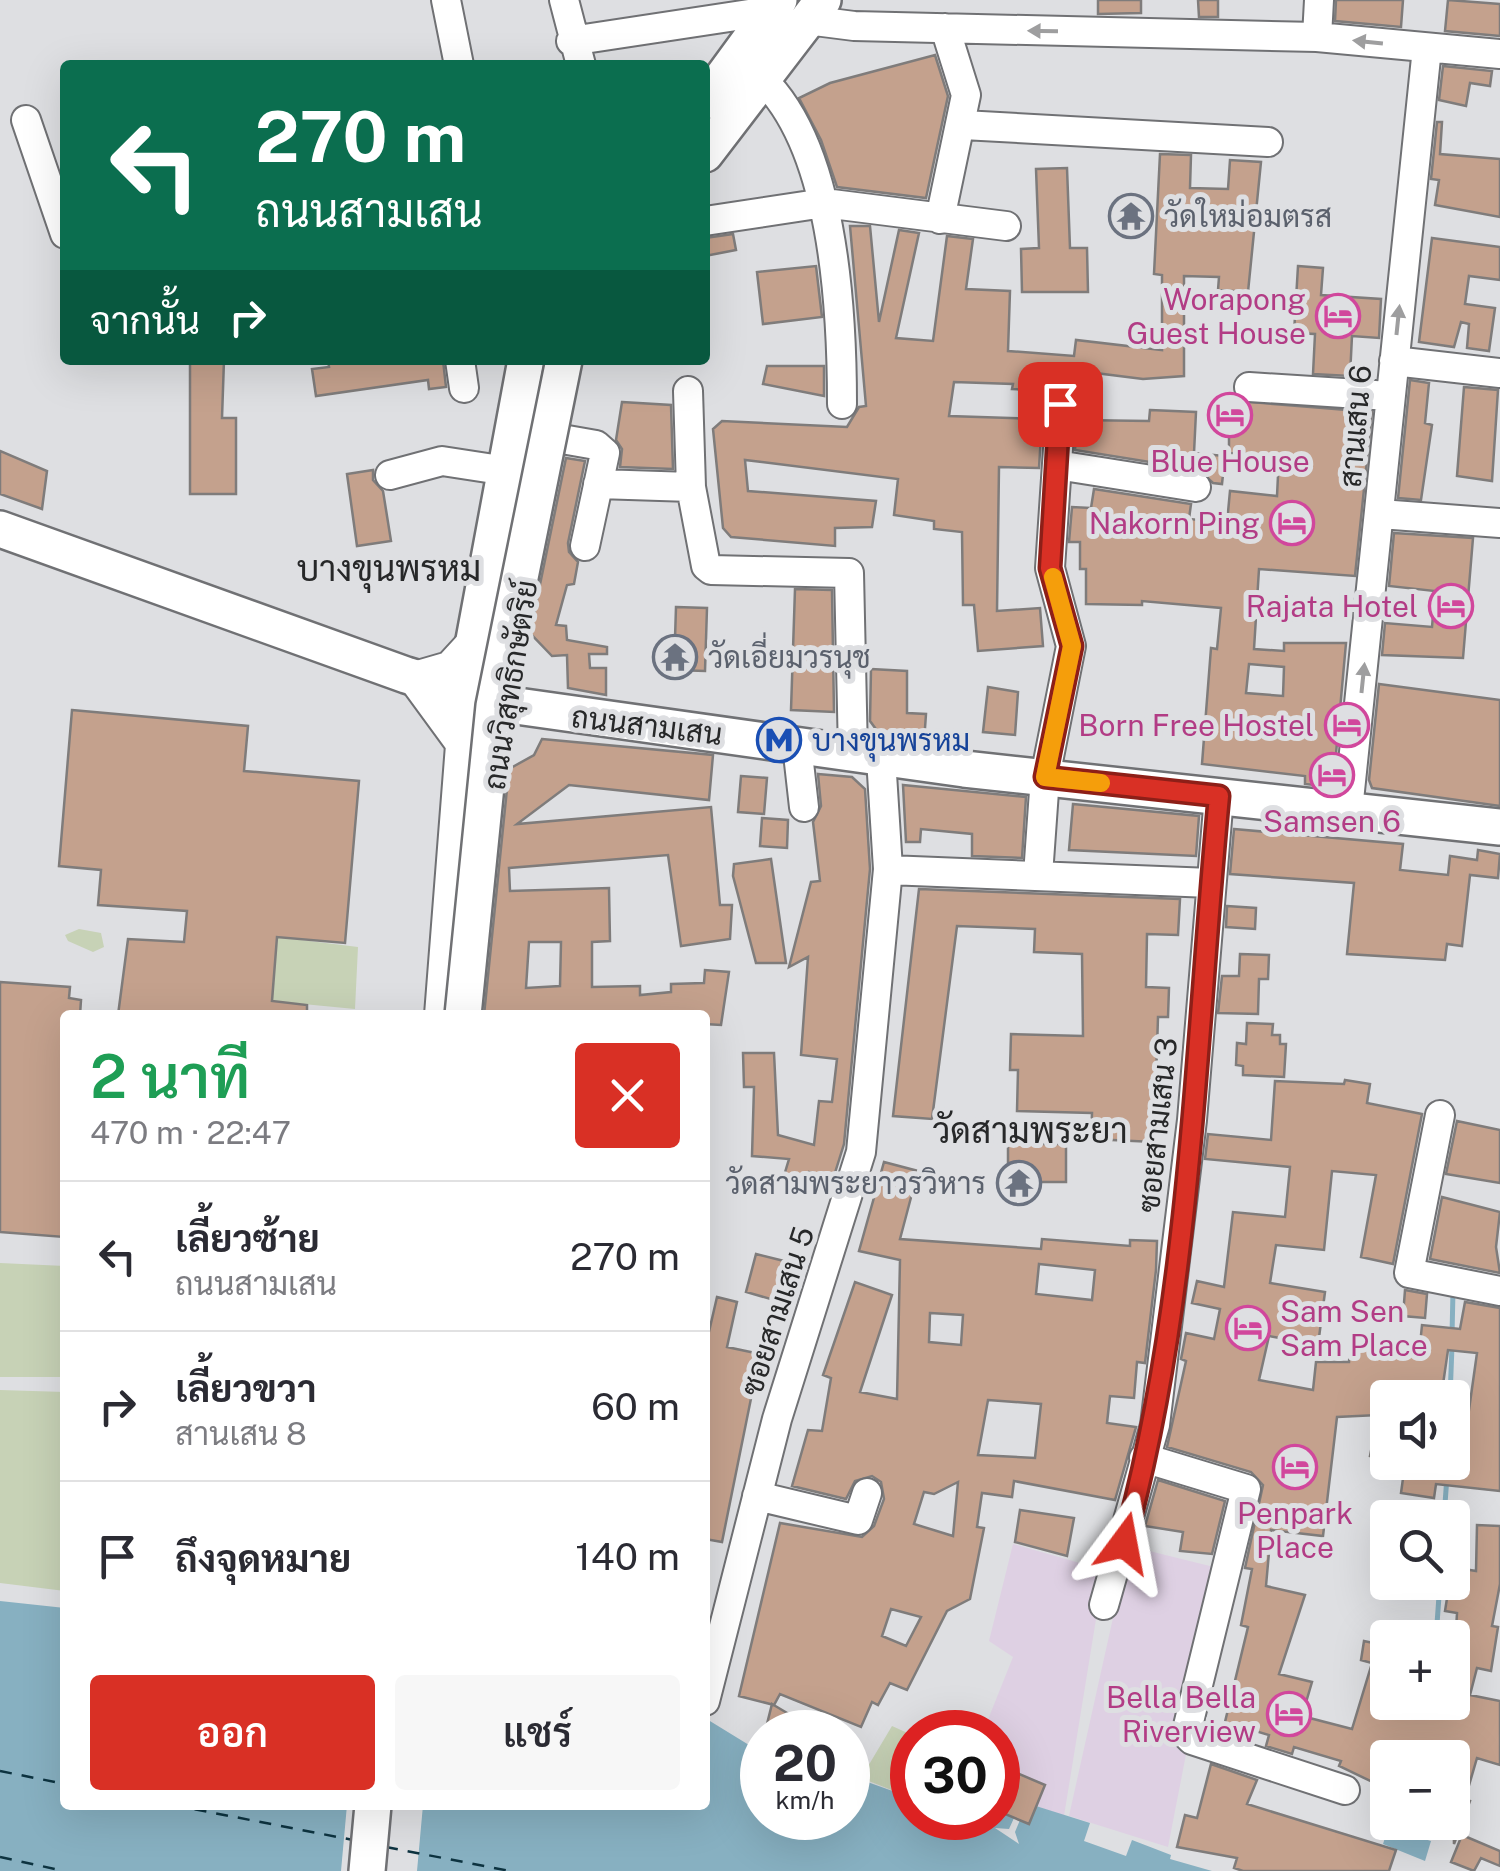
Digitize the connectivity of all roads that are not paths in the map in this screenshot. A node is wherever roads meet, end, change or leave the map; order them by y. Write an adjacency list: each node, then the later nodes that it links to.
1 (446, 0): 10 (street)
2 (564, 0): 8 (street)
3 (1319, 0): 6 (street)
4 (789, 5): 5 (street); 8 (street); 11 (main road); 12 (main road); 13 (main road); 14 (main road)
5 (945, 28): 6 (street, one-way to 5); 16 (street)
6 (1317, 37): 7 (street, one-way to 6)
7 (1427, 48): 9 (street); 24 (street, สานเสน 6, one-way to 7)
8 (576, 53)
9 (1500, 54)
10 (458, 60)
11 (710, 72)
12 (762, 79): 18 (main road); 19 (street)
13 (710, 94)
14 (710, 113)
15 (26, 120): 20 (street)
16 (963, 125): 17 (street); 21 (street)
17 (1268, 142)
18 (710, 147)
19 (824, 203): 21 (street); 22 (street); 33 (street)
20 (60, 219)
21 (940, 219): 23 (street)
22 (710, 220)
23 (1006, 226)
24 (1394, 361): 29 (street); 32 (street, สานเสน 6)
25 (525, 365): 37 (main road, ถนนวิสุทธิกษัตริย์)
26 (541, 365): 64 (main road)
27 (563, 365): 65 (main road, bridge)
28 (573, 365): 35 (main road, ถนนวิสุทธิกษัตริย์)
29 (1500, 373)
30 (1249, 387): 32 (street)
31 (688, 391): 41 (street)
32 (1390, 396): 42 (street, สานเสน 6)
33 (842, 404)
34 (1060, 404): 36 (street)
35 (556, 438): 39 (street); 47 (main road, ถนนวิสุทธิกษัตริย์)
36 (1057, 465): 40 (street); 55 (street)
37 (507, 471): 38 (street); 46 (main road, ถนนวิสุทธิกษัตริย์)
38 (390, 476)
39 (598, 484): 41 (street); 45 (street)
40 (1196, 487)
41 (691, 488): 54 (street, ซอยสามเสน 5)
42 (1380, 514): 43 (street); 58 (street, สานเสน 6, one-way to 42)
43 (1500, 523)
44 (0, 529): 48 (main road, ถนนสามเสน)
45 (584, 546)
46 (472, 638): 47 (main road); 48 (street); 49 (main road, ถนนวิสุทธิกษัตริย์)
47 (510, 658): 50 (street); 51 (main road, ถนนวิสุทธิกษัตริย์)
48 (411, 676): 49 (main road, ถนนสามเสน); 52 (street)
49 (464, 694): 51 (main road, ถนนสามเสน); 52 (street, ถนนวิสุทธิกษัตริย์)
50 (554, 712): 51 (main road, ถนนสามเสน); 53 (main road, ถนนสามเสน)
51 (501, 721): 66 (street, ถนนวิสุทธิกษัตริย์)
52 (460, 744): 63 (street, ถนนวิสุทธิกษัตริย์)
53 (797, 746): 54 (main road, ถนนสามเสน); 57 (street)
54 (867, 756): 55 (main road, ถนนสามเสน); 60 (street, ซอยสามเสน 5)
55 (1045, 777): 56 (main road, ถนนสามเสน); 61 (street)
56 (1219, 796): 58 (main road, ถนนสามเสน); 62 (street, ซอยสามเสน 3)
57 (804, 807)
58 (1348, 810): 59 (main road, ถนนสามเสน)
59 (1500, 828)
60 (888, 870): 61 (street); 71 (street, ซอยสามเสน 5)
61 (1038, 875): 62 (street)
62 (1211, 884): 69 (street, ซอยสามเสน 3)
63 (442, 1010)
64 (443, 1010)
65 (464, 1010)
66 (472, 1010)
67 (1440, 1115): 68 (street)
68 (1500, 1290)
69 (1144, 1458): 72 (street, ซอยสามเสน 3); 74 (street)
70 (866, 1493): 71 (street)
71 (757, 1496): 73 (street, ซอยสามเสน 5)
72 (1104, 1605)
73 (710, 1680)
74 (1346, 1790)
75 (373, 1810): 77 (main road)
76 (396, 1810): 78 (main road)
77 (367, 1871)
78 (391, 1871)

